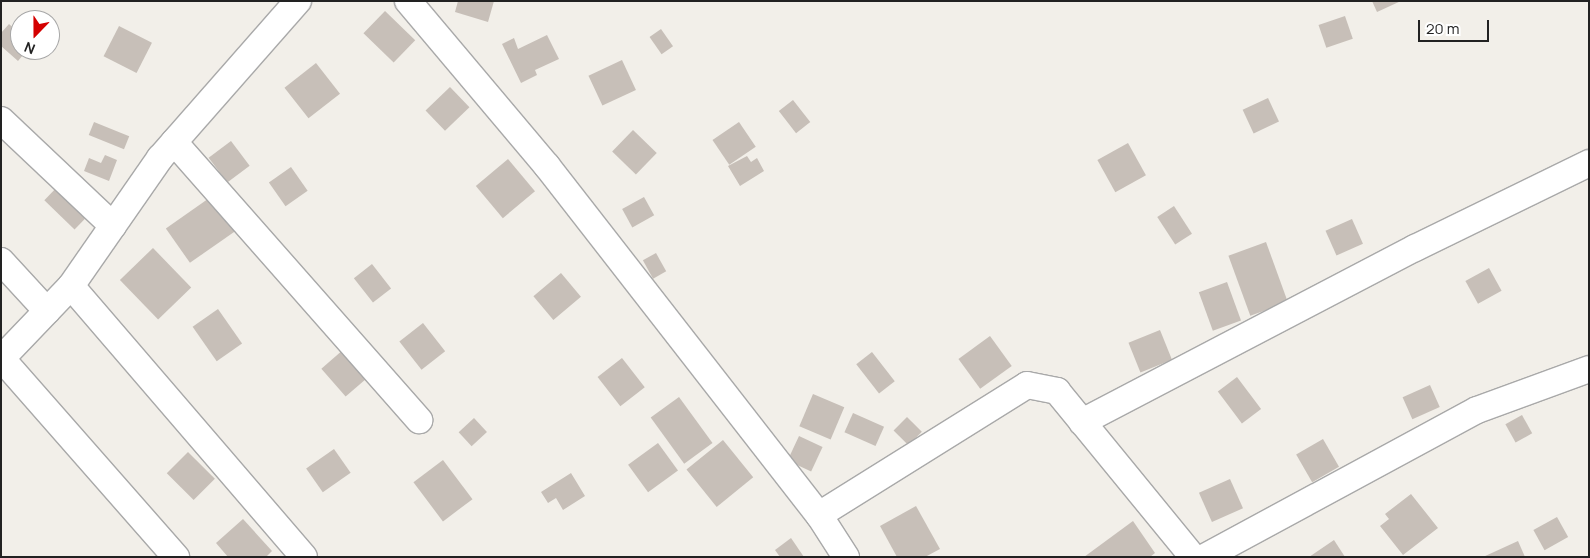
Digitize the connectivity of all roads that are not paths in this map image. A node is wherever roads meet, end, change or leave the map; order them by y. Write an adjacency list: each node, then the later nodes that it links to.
1 (298, 1): 4 (street)
2 (408, 1): 14 (street)
3 (1, 120): 6 (street)
4 (174, 142): 6 (street); 12 (street)
5 (1589, 163): 13 (street)
6 (113, 226): 8 (street)
7 (1, 261): 9 (street)
8 (70, 286): 9 (street); 16 (street)
9 (47, 311): 10 (street)
10 (1, 359): 15 (street)
11 (1589, 369): 19 (street)
12 (419, 420)
13 (1082, 422): 14 (street); 18 (street)
14 (819, 515): 17 (street)
15 (176, 557)
16 (304, 557)
17 (846, 557)
18 (1193, 557)
19 (1205, 557)

